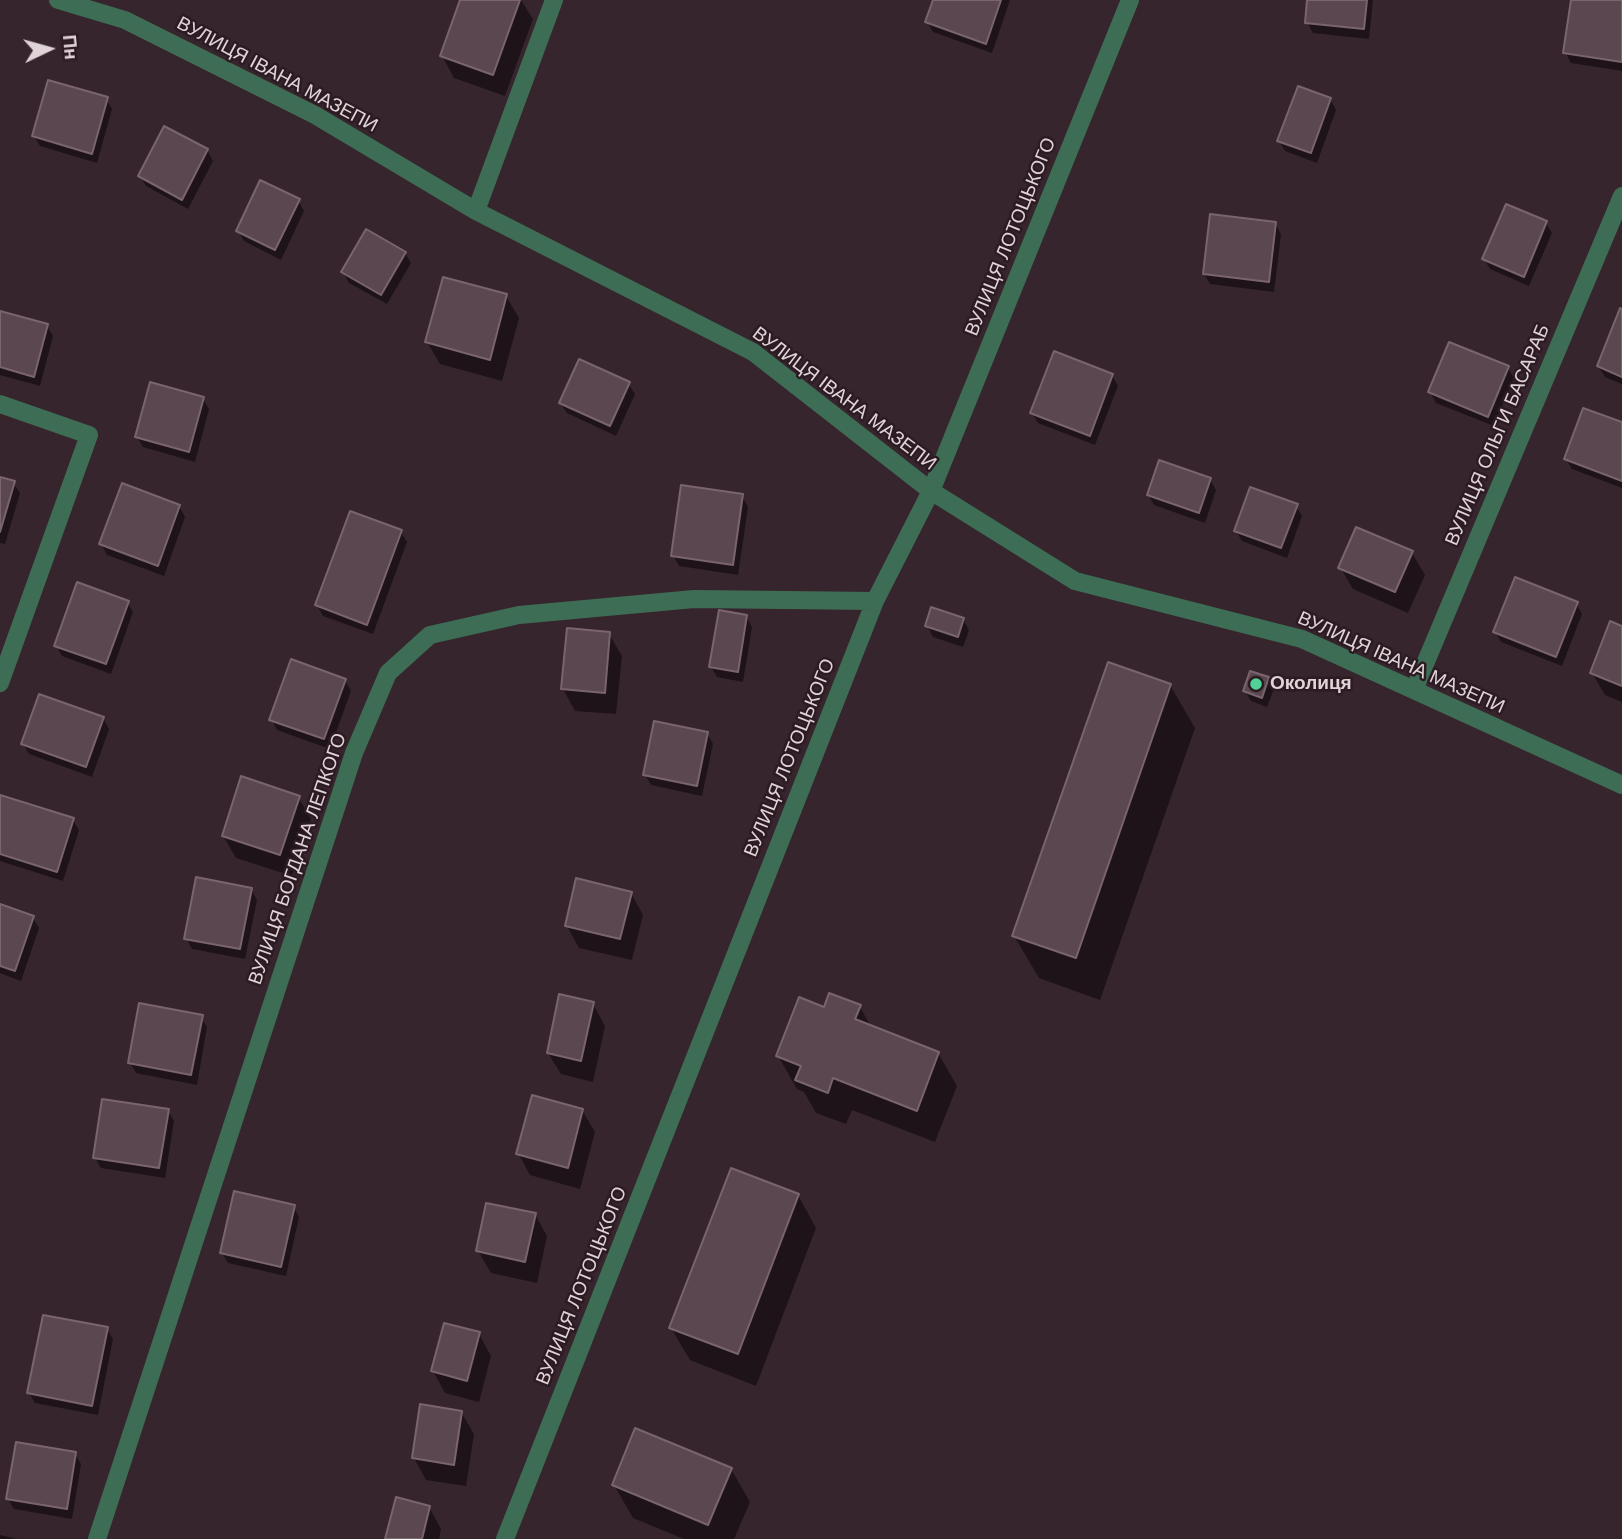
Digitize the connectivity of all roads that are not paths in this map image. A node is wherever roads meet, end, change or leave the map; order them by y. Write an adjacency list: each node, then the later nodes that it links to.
1 (58, 0): 5 (street, ВУЛИЦЯ ІВАНА МАЗЕПИ)
2 (554, 0): 5 (street)
3 (1130, 0): 7 (street, ВУЛИЦЯ ЛОТОЦЬКОГО)
4 (1622, 196): 10 (street, ВУЛИЦЯ ОЛЬГИ БАСАРАБ)
5 (476, 211): 7 (street, ВУЛИЦЯ ІВАНА МАЗЕПИ)
6 (0, 404): 9 (street)
7 (931, 492): 8 (street, ВУЛИЦЯ ЛОТОЦЬКОГО); 10 (street, ВУЛИЦЯ ІВАНА МАЗЕПИ)
8 (875, 601): 12 (street, ВУЛИЦЯ БОГДАНА ЛЕПКОГО); 13 (street, ВУЛИЦЯ ЛОТОЦЬКОГО)
9 (0, 684)
10 (1414, 690): 11 (street, ВУЛИЦЯ ІВАНА МАЗЕПИ)
11 (1622, 785)
12 (97, 1539)
13 (505, 1539)

